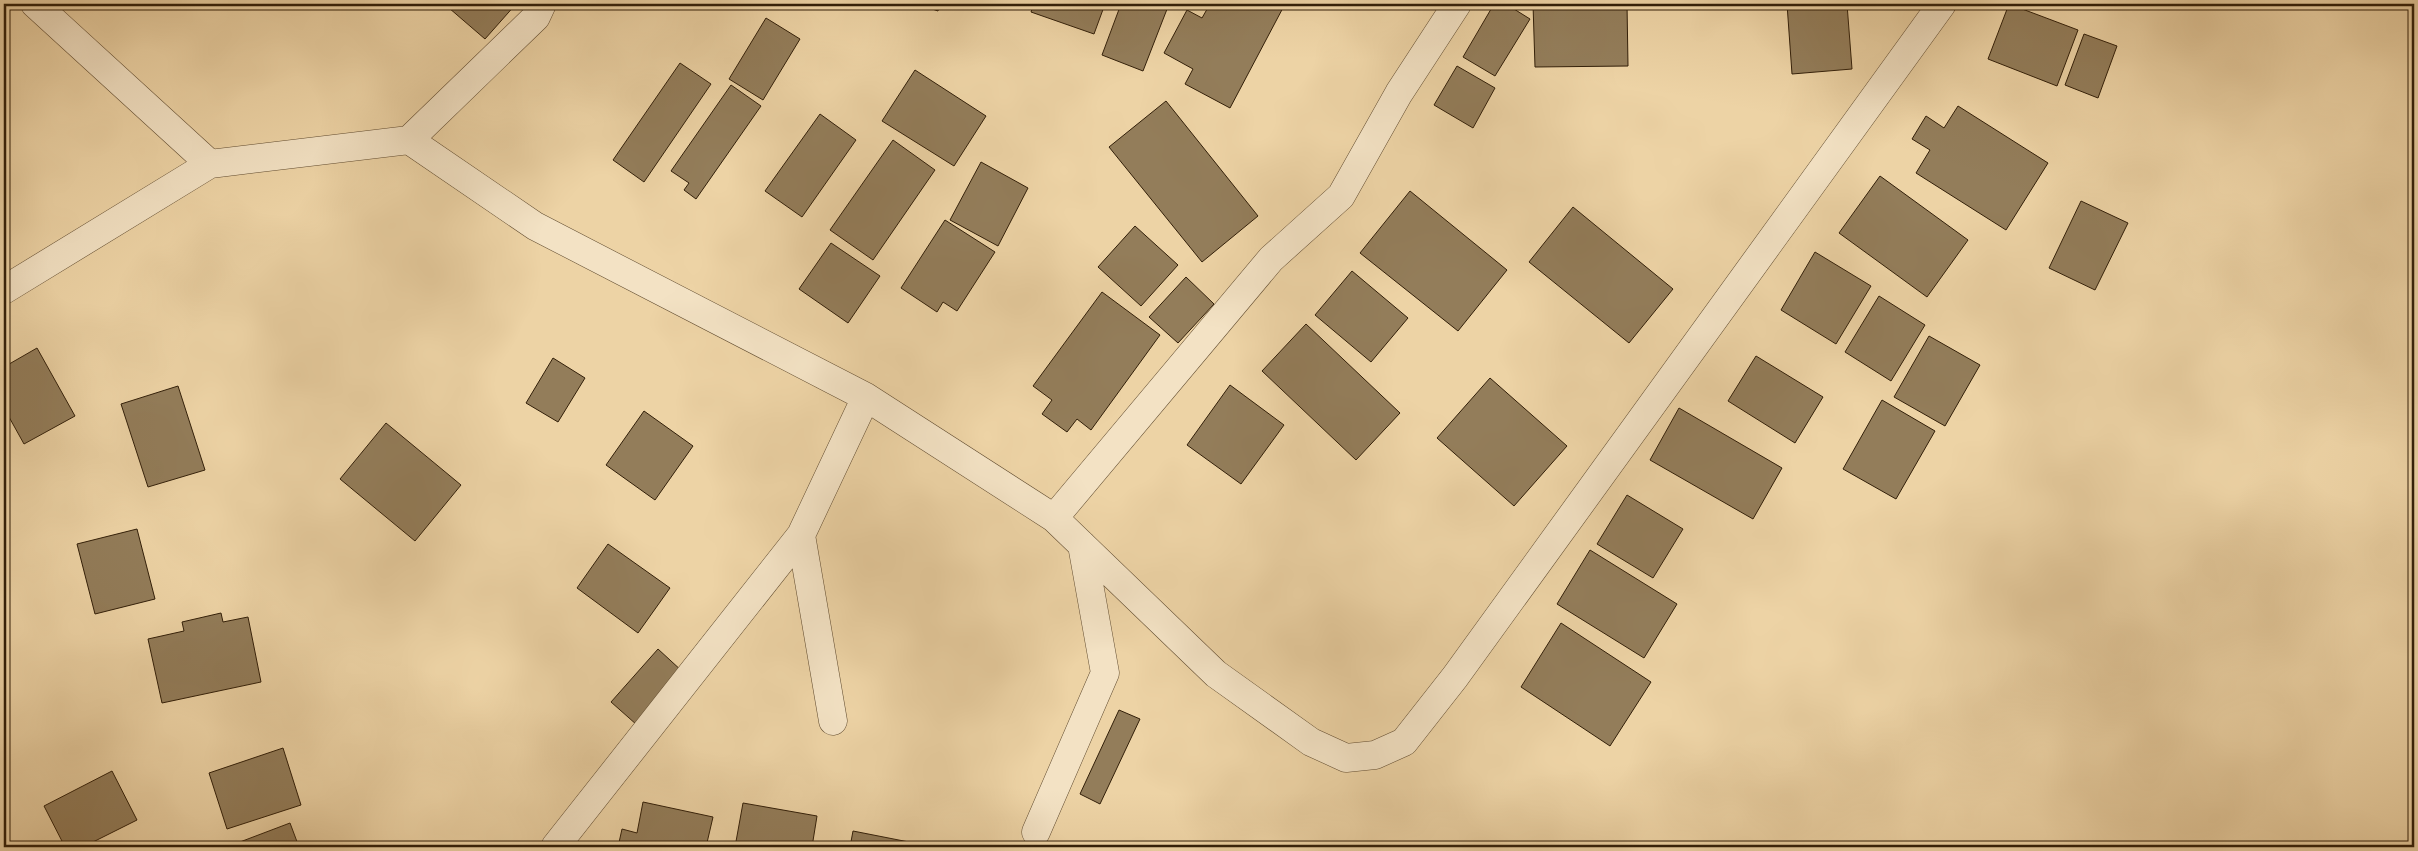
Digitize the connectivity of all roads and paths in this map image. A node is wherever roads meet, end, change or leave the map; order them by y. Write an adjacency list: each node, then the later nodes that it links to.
1 (35, 4): 6 (street)
2 (542, 4): 5 (street)
3 (1457, 4): 9 (street)
4 (1942, 4): 11 (street)
5 (409, 140): 6 (street); 8 (street)
6 (210, 164): 7 (street)
7 (4, 290)
8 (866, 397): 9 (street); 10 (street)
9 (1054, 518): 11 (street)
10 (801, 535): 12 (street); 14 (street)
11 (1082, 545): 13 (street)
12 (833, 721)
13 (1036, 832)
14 (554, 847)

